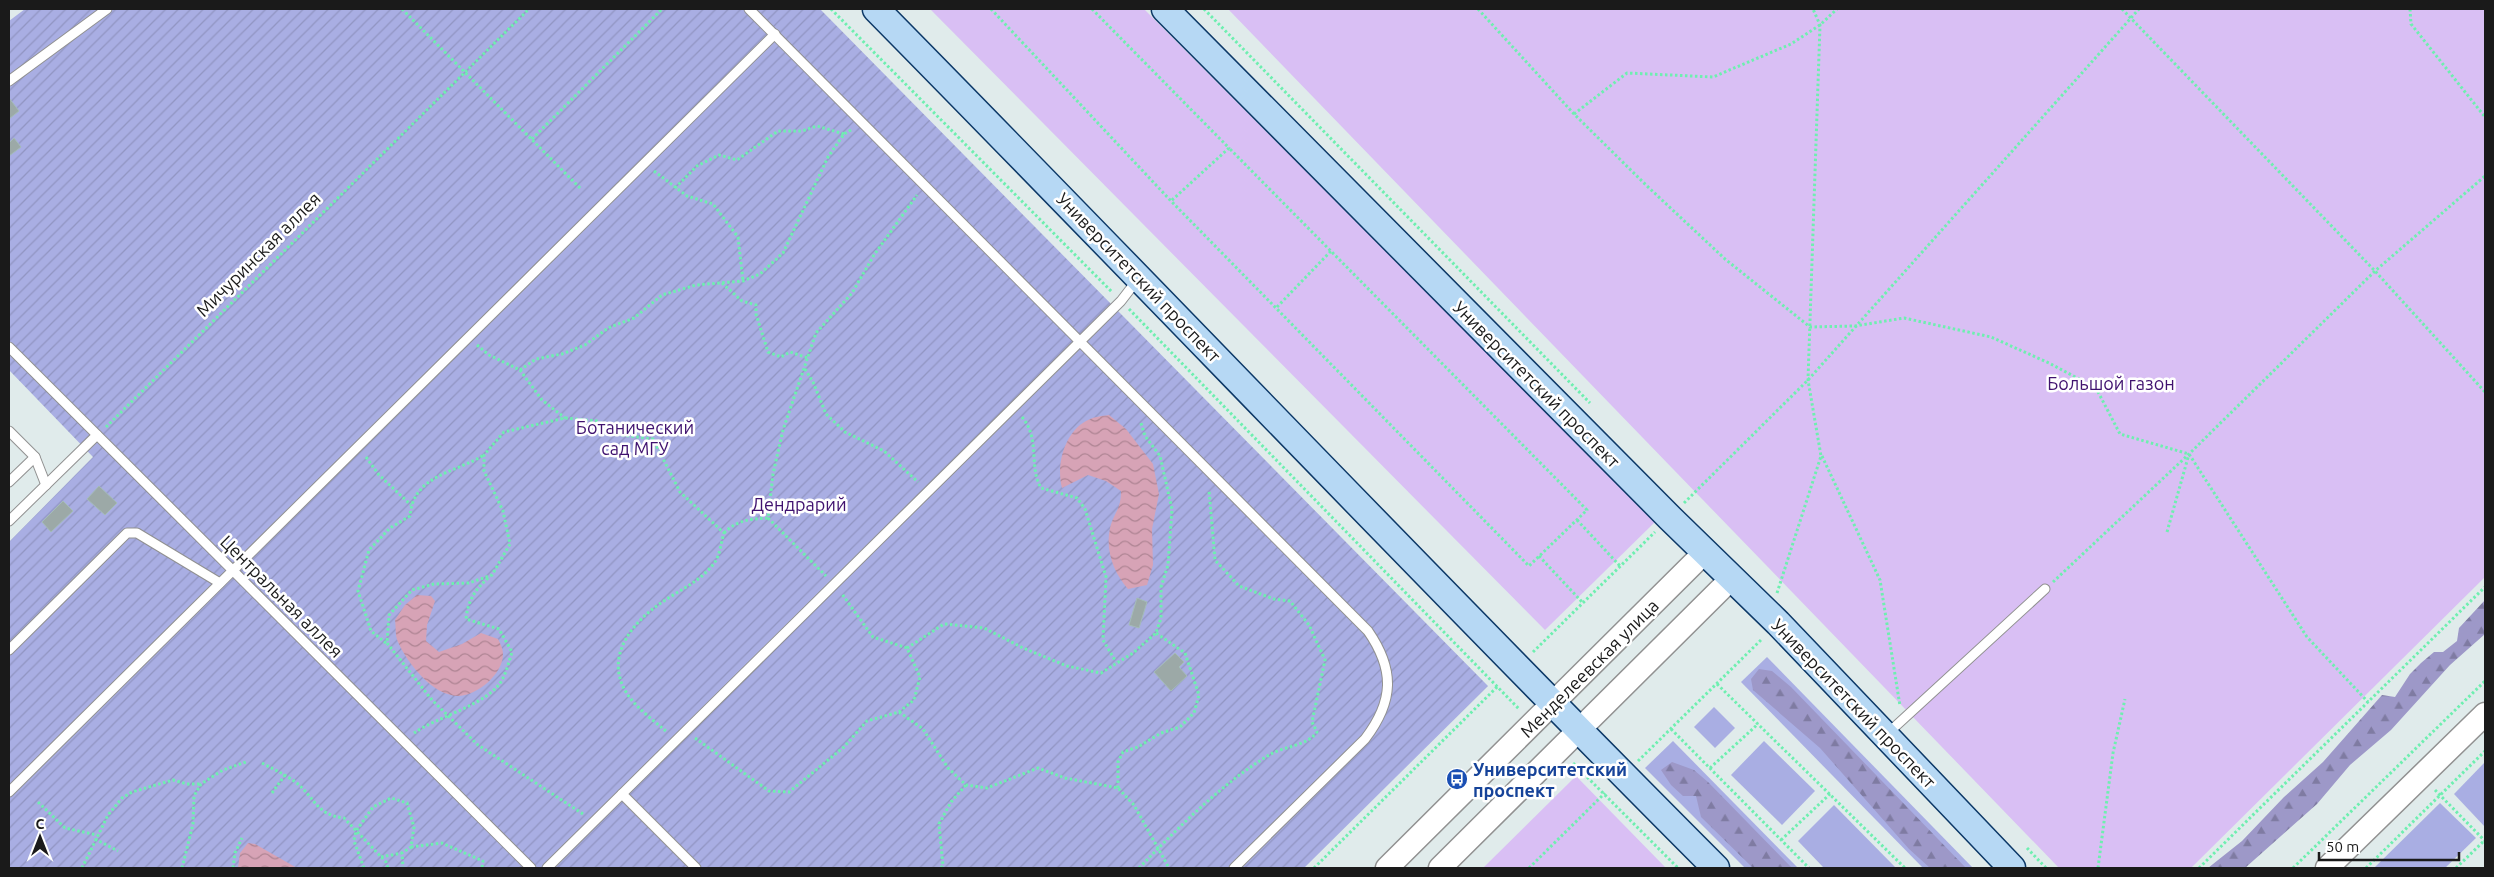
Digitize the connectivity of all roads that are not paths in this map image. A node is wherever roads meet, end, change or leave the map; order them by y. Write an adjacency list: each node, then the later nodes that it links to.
1 (107, 9): 6 (lane)
2 (749, 9): 5 (lane)
3 (876, 9): 7 (main road, Университетский проспект)
4 (1165, 9): 16 (main road, Университетский проспект)
5 (774, 34): 8 (lane); 17 (lane)
6 (9, 82)
7 (1140, 277): 8 (lane); 22 (main road, Университетский проспект)
8 (1080, 341): 27 (lane); 31 (lane)
9 (9, 347): 11 (lane, Центральная аллея)
10 (9, 431): 12 (lane)
11 (98, 435): 14 (lane); 17 (lane, Центральная аллея)
12 (34, 457): 13 (lane); 14 (lane)
13 (9, 482)
14 (46, 485): 15 (lane)
15 (9, 521)
16 (1704, 552): 18 (main road, Университетский проспект); 22 (street, Менделеевская улица)
17 (233, 570): 19 (lane); 28 (lane, Центральная аллея)
18 (1732, 578): 24 (main road, Университетский проспект); 25 (street, Менделеевская улица)
19 (220, 583): 21 (lane); 26 (lane)
20 (2045, 589): 24 (lane)
21 (9, 650)
22 (1552, 705): 25 (main road, Университетский проспект); 32 (street, Менделеевская улица)
23 (2485, 714): 36 (street)
24 (1894, 728): 35 (main road, Университетский проспект)
25 (1578, 730): 33 (street, Менделеевская улица); 34 (main road, Университетский проспект)
26 (9, 792)
27 (622, 794): 29 (lane); 30 (lane)
28 (531, 868)
29 (547, 868)
30 (696, 868)
31 (1234, 868)
32 (1387, 868)
33 (1440, 868)
34 (1716, 868)
35 (2012, 868)
36 (2327, 868)

